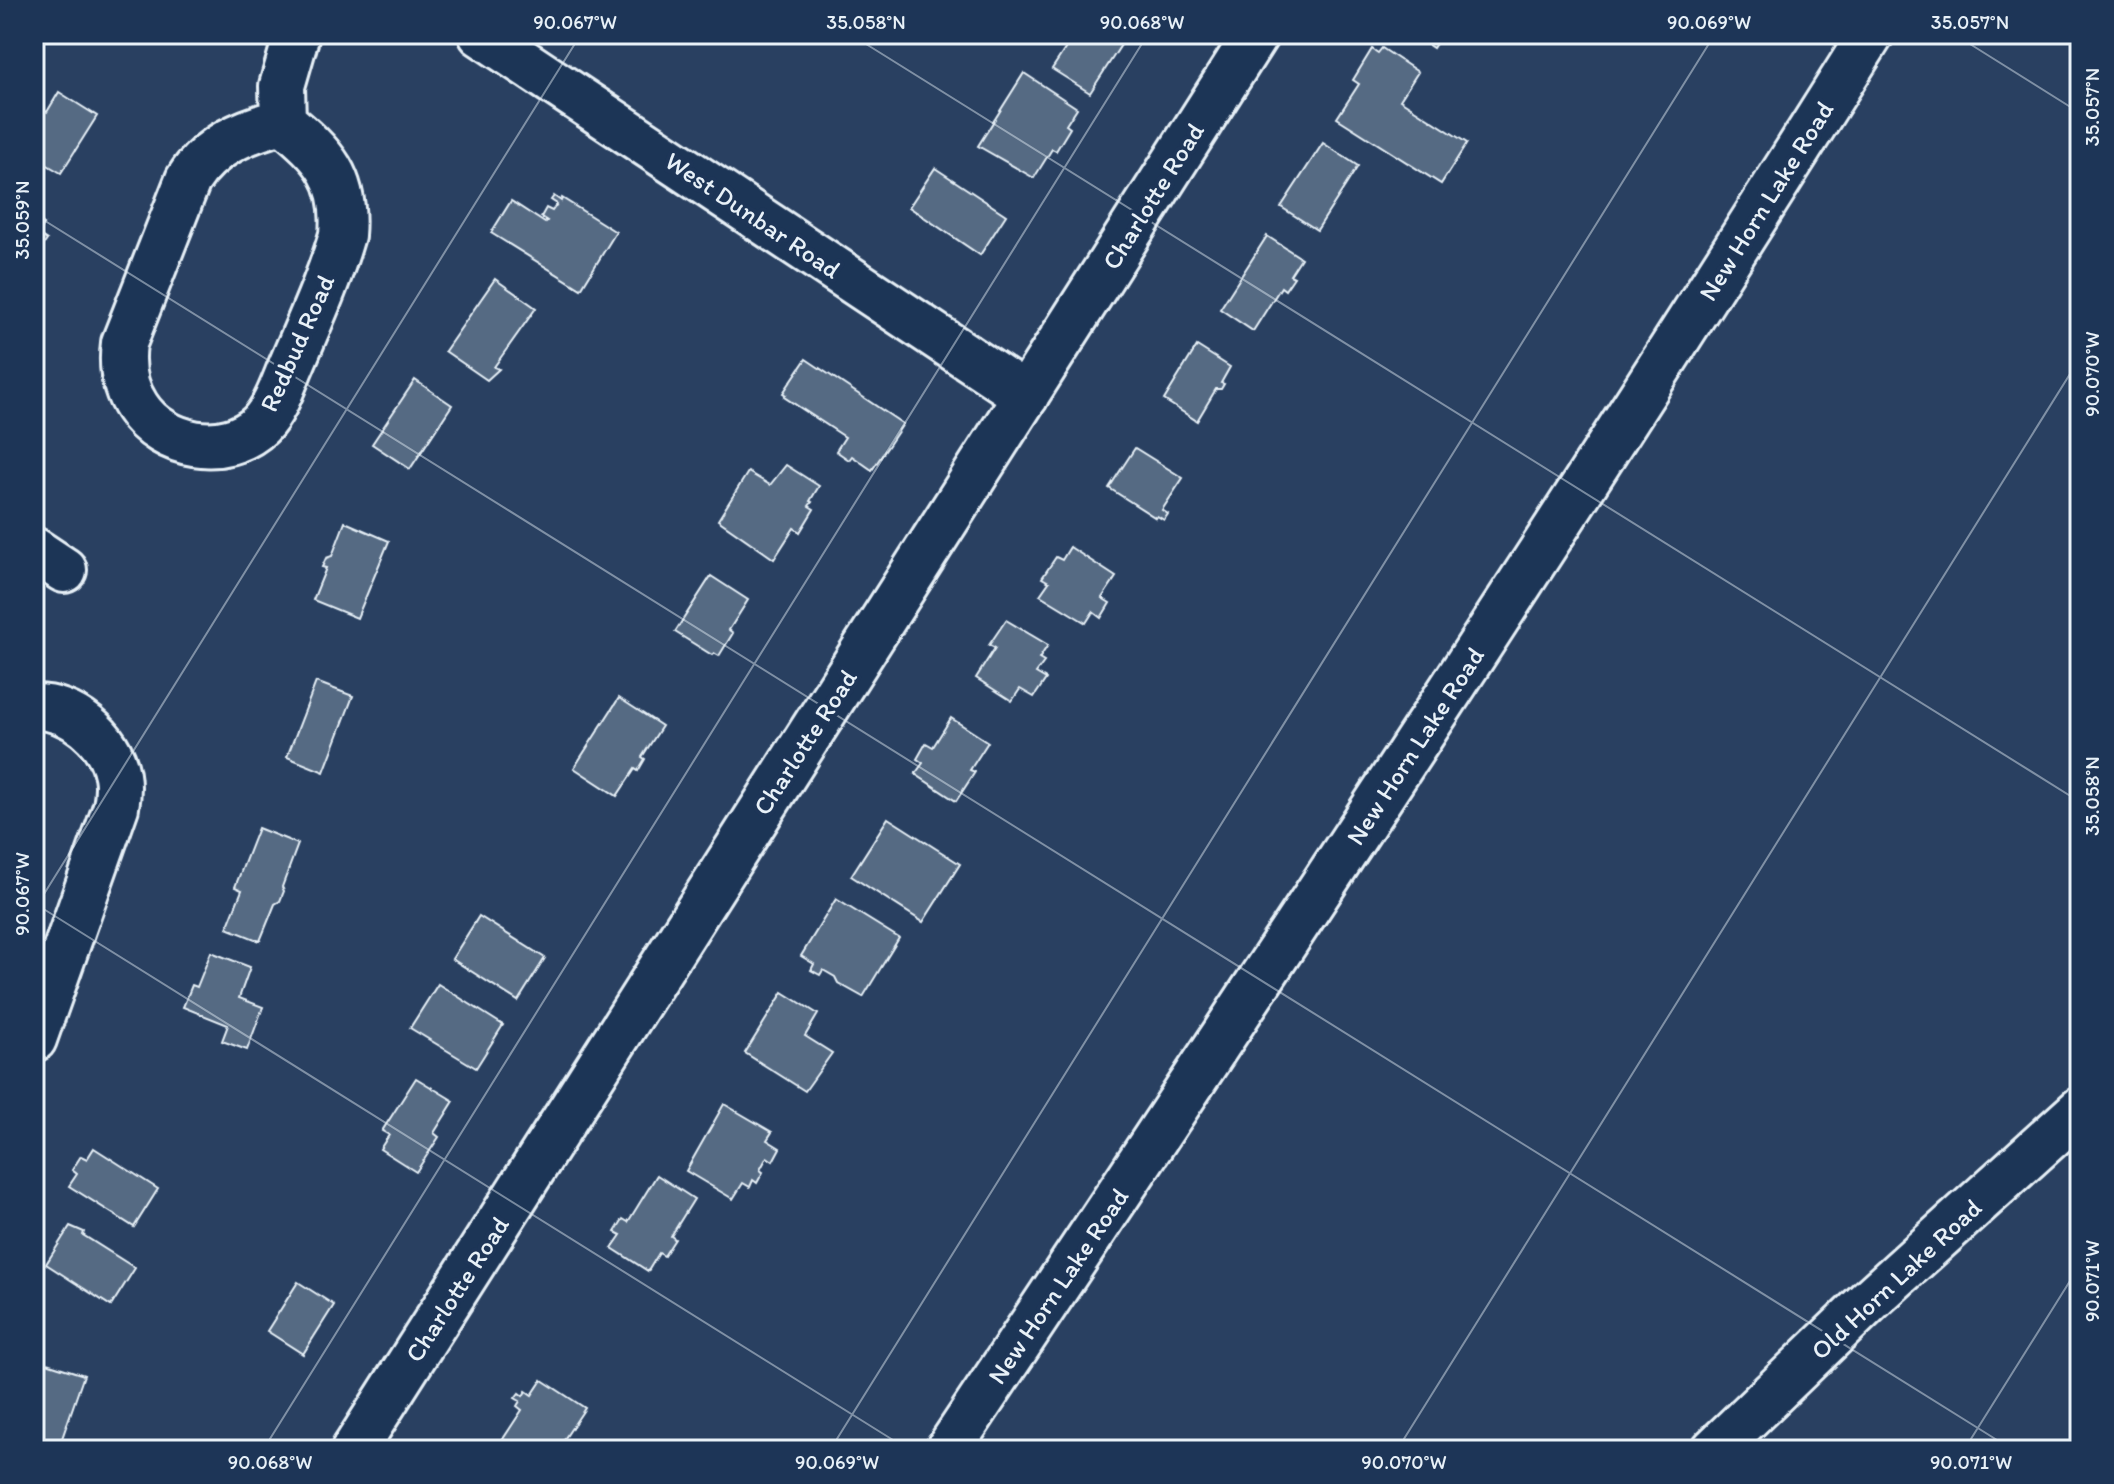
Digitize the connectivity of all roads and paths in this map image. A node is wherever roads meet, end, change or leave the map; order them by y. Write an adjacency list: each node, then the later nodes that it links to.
1 (297, 34): 5 (street)
2 (481, 34): 6 (street, West Dunbar Road)
3 (1256, 34): 6 (street, Charlotte Road)
4 (1871, 34): 11 (street, New Horn Lake Road)
5 (283, 121): 5 (street, Redbud Road)
6 (1026, 396): 10 (street, Charlotte Road)
7 (34, 707): 8 (street)
8 (34, 1039)
9 (2080, 1110): 12 (street, Old Horn Lake Road)
10 (354, 1450)
11 (948, 1450)
12 (1714, 1450)

